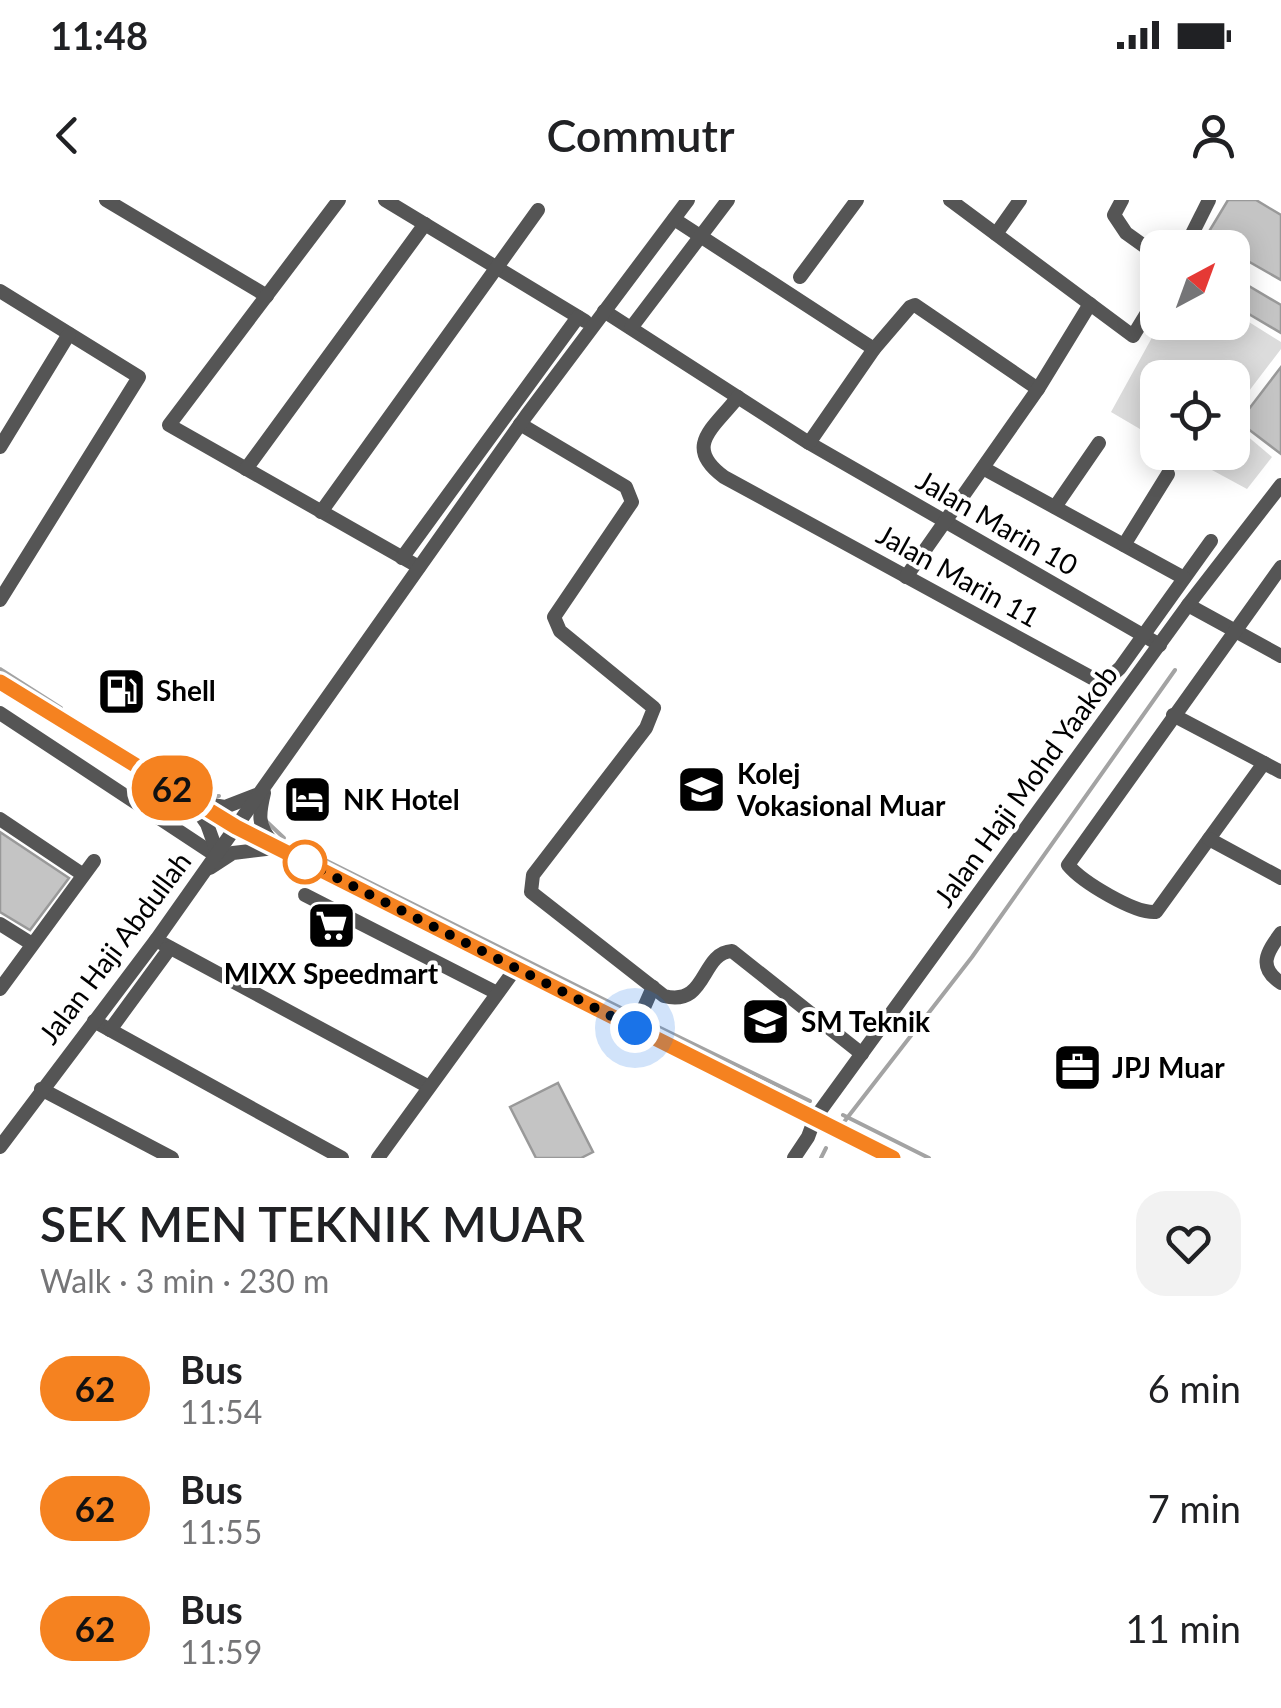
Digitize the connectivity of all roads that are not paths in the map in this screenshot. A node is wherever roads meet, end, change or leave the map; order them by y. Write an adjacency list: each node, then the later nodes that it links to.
1 (106, 200): 21 (street)
2 (339, 200): 21 (street)
3 (385, 200): 13 (street)
4 (728, 200): 16 (street)
5 (857, 200): 19 (street)
6 (950, 200): 15 (street)
7 (1020, 200): 15 (street)
8 (1122, 200): 17 (street)
9 (1209, 200): 14 (street)
10 (683, 202): 12 (street, Jalan Haji Abdullah)
11 (538, 210): 18 (street)
12 (674, 219): 16 (street); 23 (street, Jalan Haji Abdullah)
13 (425, 224): 18 (street); 37 (street)
14 (1194, 230)
15 (996, 234): 22 (street)
16 (701, 236): 27 (street); 29 (street)
17 (1140, 242)
18 (496, 268): 24 (street); 41 (street)
19 (800, 277)
20 (0, 292): 28 (street)
21 (267, 296): 37 (street)
22 (1090, 304): 25 (street); 30 (street)
23 (604, 311): 26 (street, Jalan Haji Abdullah); 27 (street, Jalan Marin 10)
24 (578, 317): 26 (street); 45 (street)
25 (1140, 325)
26 (593, 326): 32 (street, Jalan Haji Abdullah)
27 (631, 328): 31 (street, Jalan Marin 10)
28 (69, 334): 35 (street); 50 (street)
29 (874, 349): 30 (street); 33 (street)
30 (1038, 389): 36 (street)
31 (738, 397): 33 (street, Jalan Marin 10); 48 (street, Jalan Marin 11)
32 (520, 424): 47 (street, Jalan Haji Abdullah); 82 (street)
33 (809, 443): 42 (street, Jalan Marin 10)
34 (1100, 443): 40 (street, Jalan Marin 10)
35 (0, 447)
36 (983, 468): 40 (street); 42 (street)
37 (246, 469): 41 (street)
38 (1168, 474): 44 (street)
39 (1281, 484): 51 (street, Jalan Haji Mohd Yaakob)
40 (1054, 507): 44 (street)
41 (321, 512): 45 (street)
42 (944, 523): 48 (street); 53 (street, Jalan Marin 10)
43 (1210, 541): 49 (street, Jalan Marin 11)
44 (1124, 545): 49 (street)
45 (402, 558): 47 (street)
46 (1281, 567): 52 (street)
47 (419, 568): 61 (street, Jalan Haji Abdullah)
48 (906, 577): 53 (street, Jalan Marin 11)
49 (1184, 578): 53 (street, Jalan Marin 11)
50 (0, 600)
51 (1188, 605): 52 (street); 54 (street, Jalan Haji Mohd Yaakob)
52 (1229, 628): 55 (street); 58 (street)
53 (1143, 634): 54 (street, Jalan Marin 10)
54 (1160, 644): 88 (street, Jalan Haji Mohd Yaakob)
55 (1281, 656)
56 (0, 682): 62 (street)
57 (0, 713): 67 (street)
58 (1173, 715): 59 (street); 65 (street)
59 (1264, 764): 60 (street); 65 (street)
60 (1281, 772)
61 (262, 789): 62 (street); 64 (street, Jalan Haji Abdullah); 66 (street)
62 (189, 798): 64 (street); 67 (street)
63 (0, 820): 69 (street)
64 (236, 827): 66 (street); 67 (street, Jalan Haji Abdullah)
65 (1209, 839): 71 (street)
66 (277, 849): 70 (street); 72 (street)
67 (216, 854): 70 (street, Jalan Haji Abdullah)
68 (94, 861): 69 (street)
69 (82, 874): 78 (street)
70 (200, 877): 77 (street, Jalan Haji Abdullah)
71 (1281, 878)
72 (340, 880): 74 (street); 80 (street)
73 (305, 894): 74 (street)
74 (327, 906): 84 (street)
75 (0, 924): 78 (street)
76 (1281, 933): 81 (street)
77 (156, 940): 79 (street); 85 (street, Jalan Haji Abdullah)
78 (32, 944): 83 (street)
79 (170, 948): 87 (street); 89 (street)
80 (516, 968): 84 (street); 86 (street)
81 (1281, 982)
82 (653, 987): 86 (street); 88 (street)
83 (0, 988)
84 (497, 992): 89 (street)
85 (94, 1022): 87 (street); 90 (street, Jalan Haji Abdullah)
86 (635, 1028): 91 (street)
87 (110, 1030): 94 (street)
88 (862, 1054): 91 (street, Jalan Haji Mohd Yaakob)
89 (428, 1087): 95 (street)
90 (42, 1089): 92 (street, Jalan Haji Abdullah); 93 (street)
91 (815, 1118): 96 (street, Jalan Haji Mohd Yaakob); 97 (street)
92 (0, 1147)
93 (172, 1158)
94 (342, 1158)
95 (378, 1158)
96 (794, 1158)
97 (893, 1158)

